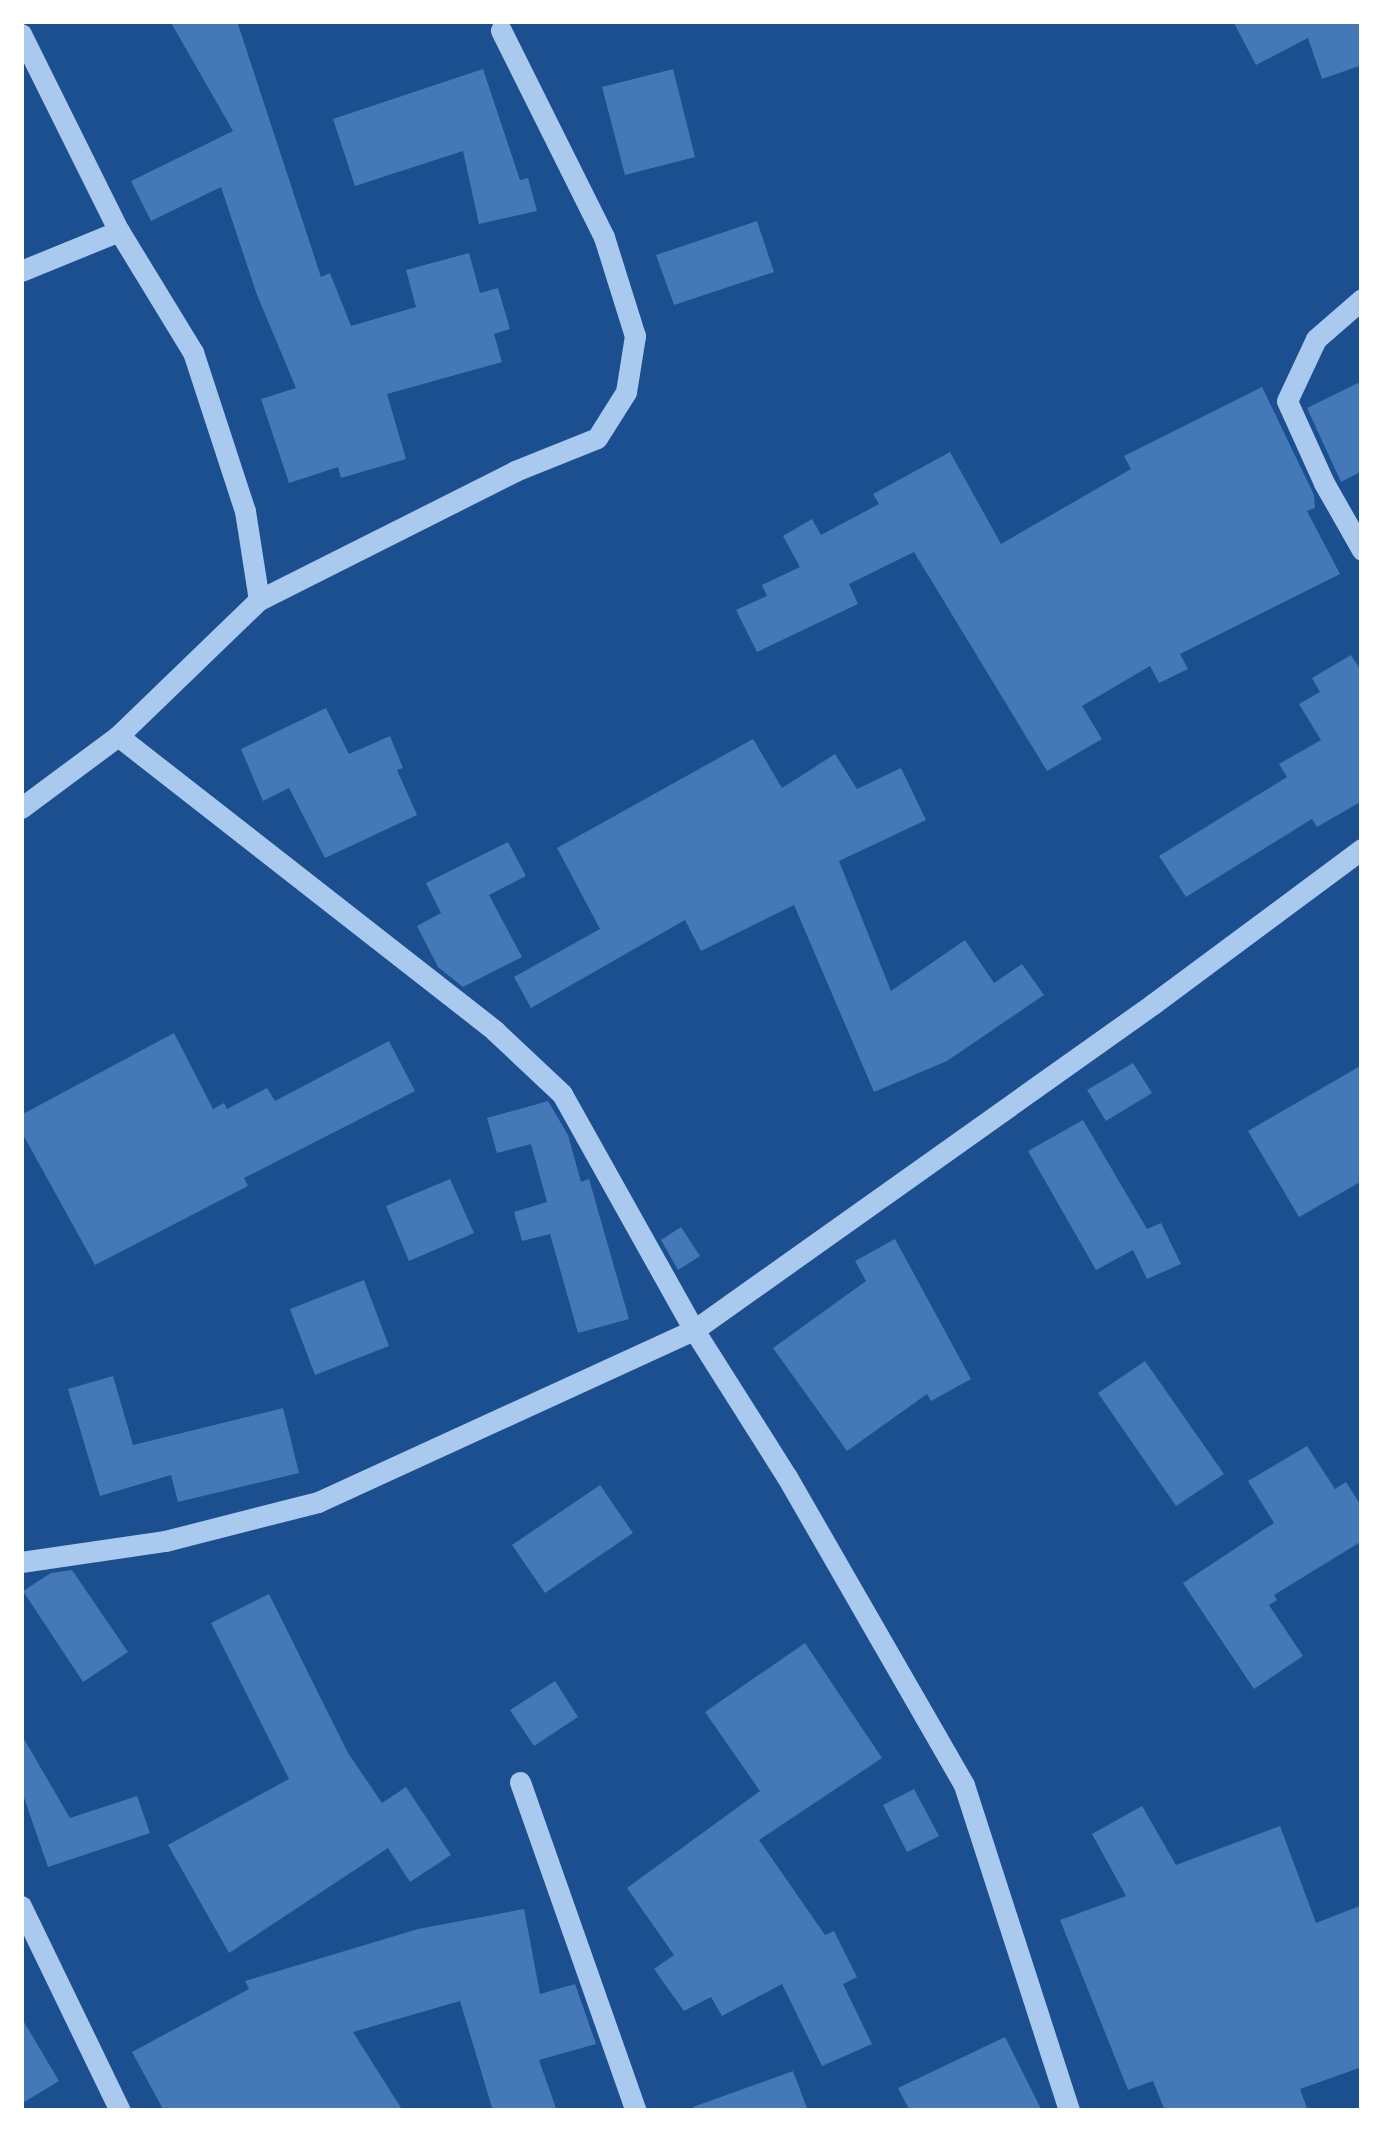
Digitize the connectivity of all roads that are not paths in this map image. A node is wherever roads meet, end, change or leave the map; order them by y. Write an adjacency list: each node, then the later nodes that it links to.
1 (501, 30): 7 (street)
2 (21, 34): 3 (street)
3 (119, 231): 4 (street); 7 (street)
4 (21, 271)
5 (1362, 299): 6 (street)
6 (1362, 550)
7 (259, 600): 8 (street)
8 (118, 736): 9 (street); 11 (street)
9 (21, 808)
10 (1362, 849): 11 (street)
11 (694, 1330): 12 (street); 17 (street)
12 (21, 1562)
13 (520, 1783): 16 (street)
14 (21, 1906): 15 (street)
15 (120, 2111)
16 (636, 2111)
17 (1069, 2111)

